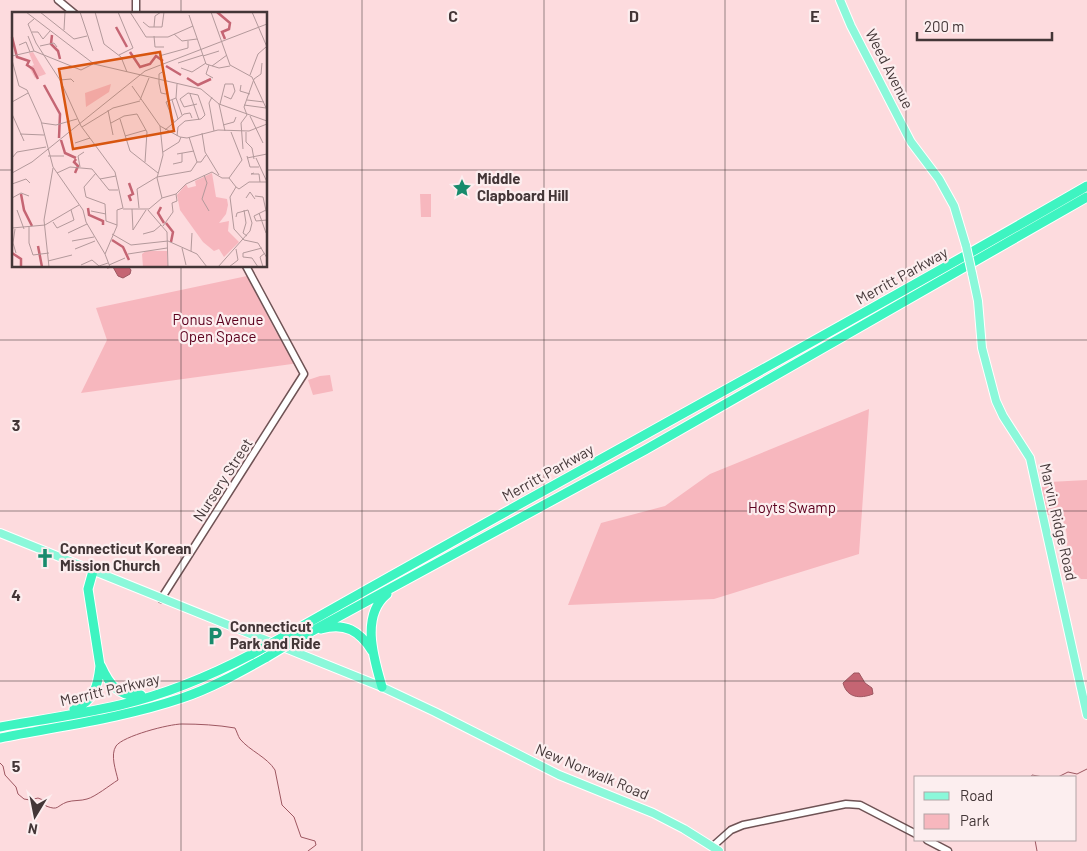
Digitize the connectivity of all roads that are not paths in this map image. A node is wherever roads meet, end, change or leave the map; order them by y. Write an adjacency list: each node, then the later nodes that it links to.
1 (58, 0): 3 (street)
2 (840, 0): 4 (main road, Weed Avenue)
3 (73, 12)
4 (916, 149): 17 (main road, Marvin Ridge Road, bridge)
5 (1087, 186): 16 (highway, Merritt Parkway, bridge)
6 (1087, 197): 10 (highway, Merritt Parkway)
7 (247, 268): 11 (street, Nursery Street)
8 (0, 534): 9 (main road, New Norwalk Road)
9 (93, 571): 11 (main road, New Norwalk Road); 14 (highway)
10 (409, 578): 12 (highway, Merritt Parkway); 13 (highway)
11 (162, 599): 15 (main road, New Norwalk Road)
12 (309, 632): 13 (highway); 20 (highway, Merritt Parkway, bridge)
13 (374, 655): 15 (highway)
14 (100, 666): 16 (highway); 18 (highway)
15 (382, 687): 23 (main road, New Norwalk Road)
16 (164, 693): 18 (highway, Merritt Parkway)
17 (1087, 715)
18 (48, 718): 19 (highway, Merritt Parkway)
19 (0, 727)
20 (0, 738)
21 (914, 833): 23 (street)
22 (929, 841): 24 (street)
23 (716, 849)
24 (948, 851)

